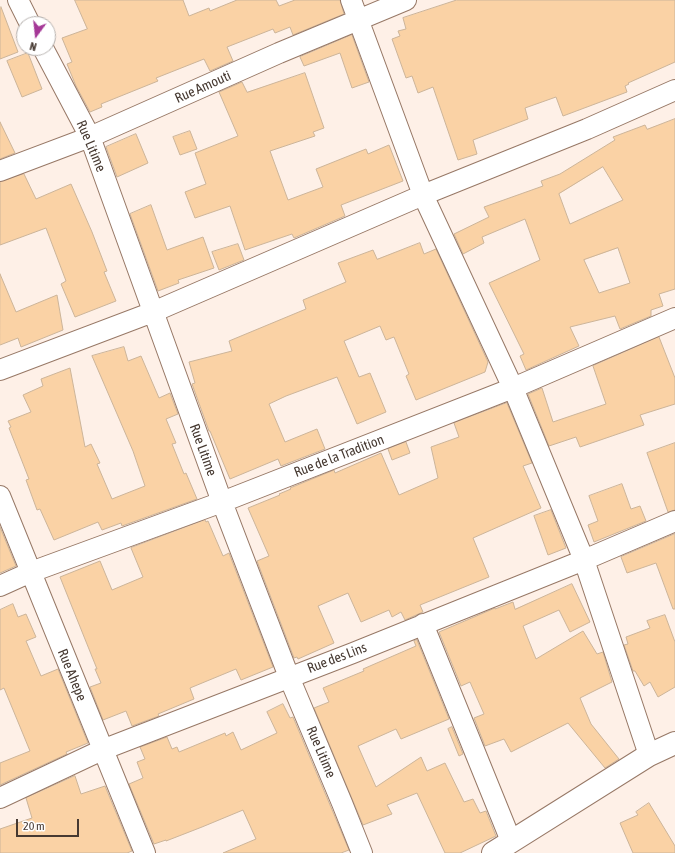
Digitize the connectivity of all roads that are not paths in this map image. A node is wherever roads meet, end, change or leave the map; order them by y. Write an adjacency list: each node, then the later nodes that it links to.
1 (18, 0): 4 (street)
2 (350, 0): 5 (street)
3 (406, 0): 5 (street, Rue Amouti)
4 (26, 16)
5 (358, 20): 8 (street, Rue Amouti); 10 (street)
6 (47, 56): 8 (street, Rue Litime)
7 (675, 90): 10 (street)
8 (90, 137): 9 (street, Rue Amouti); 11 (street, Rue Litime)
9 (0, 172)
10 (423, 195): 11 (street); 14 (street)
11 (153, 312): 13 (street); 16 (street, Rue Litime)
12 (675, 318): 14 (street, Rue de la Tradition)
13 (0, 370)
14 (513, 388): 16 (street, Rue de la Tradition); 18 (street)
15 (0, 496): 19 (street, Rue Ahepe)
16 (222, 502): 19 (street, Rue de la Tradition); 22 (street, Rue Litime)
17 (675, 521): 18 (street, Rue des Lins)
18 (584, 560): 21 (street, Rue des Lins); 25 (street)
19 (31, 572): 20 (street, Rue de la Tradition); 24 (street, Rue Ahepe)
20 (0, 586)
21 (423, 624): 22 (street, Rue des Lins); 27 (street)
22 (289, 677): 24 (street, Rue des Lins); 29 (street, Rue Litime)
23 (675, 743): 25 (street)
24 (102, 750): 26 (street, Rue des Lins); 28 (street, Rue Ahepe)
25 (649, 755): 27 (street)
26 (0, 798)
27 (502, 847)
28 (145, 853)
29 (362, 853)

